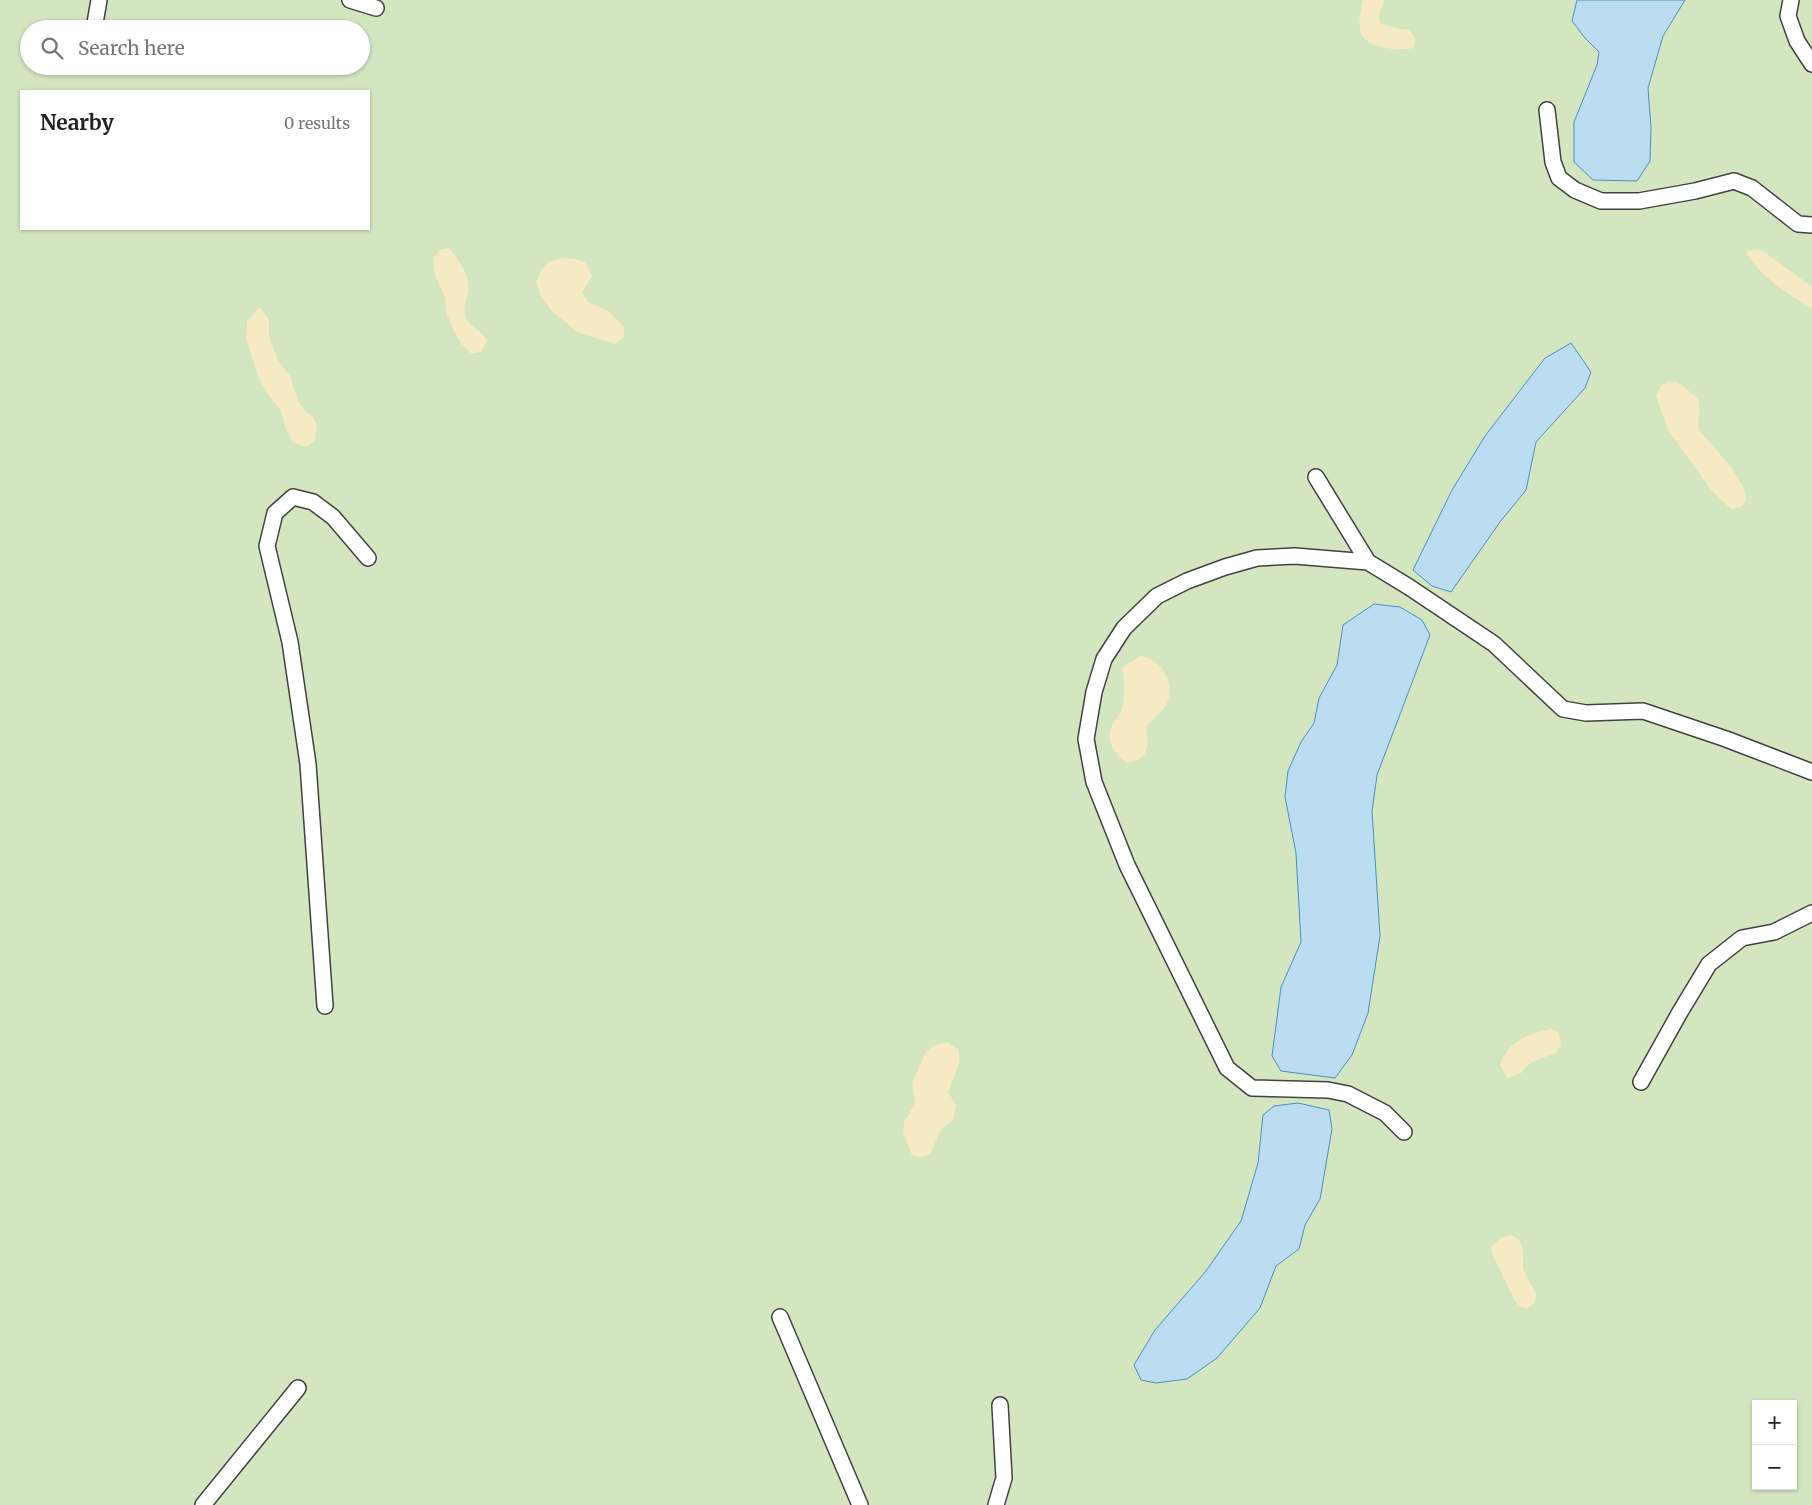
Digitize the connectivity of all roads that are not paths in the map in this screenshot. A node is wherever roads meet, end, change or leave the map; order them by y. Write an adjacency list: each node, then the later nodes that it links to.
1 (99, 0): 5 (lane)
2 (350, 0): 4 (lane)
3 (1791, 0): 6 (lane)
4 (376, 8)
5 (96, 20)
6 (1812, 64)
7 (1546, 110): 8 (lane)
8 (1812, 225)
9 (1316, 477): 11 (lane)
10 (368, 558): 14 (lane)
11 (1368, 562): 12 (lane); 16 (lane)
12 (1812, 772)
13 (1812, 913): 15 (lane)
14 (325, 1006)
15 (1641, 1082)
16 (1404, 1132)
17 (780, 1317): 21 (lane)
18 (298, 1388): 20 (lane)
19 (1000, 1404): 22 (lane)
20 (203, 1505)
21 (860, 1505)
22 (996, 1505)

